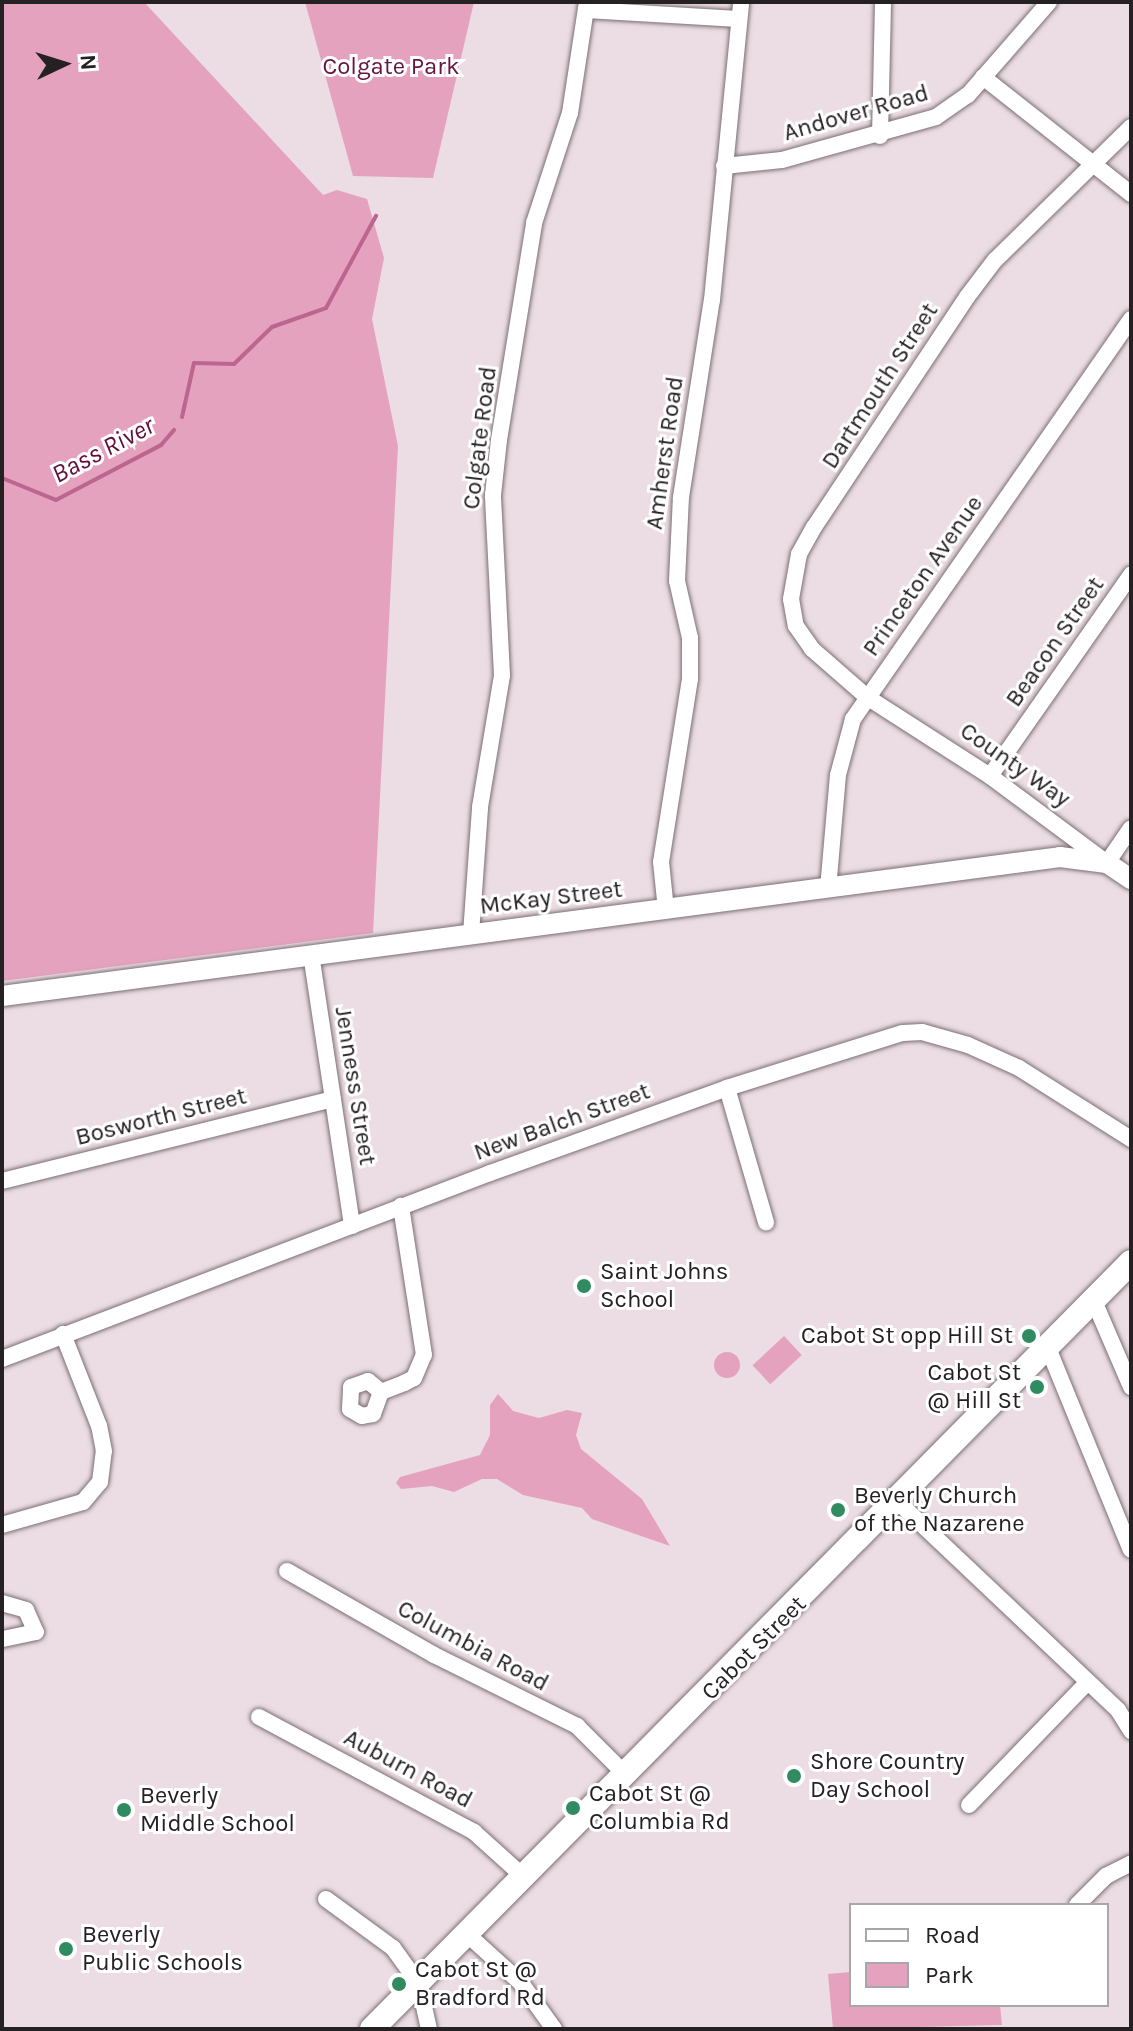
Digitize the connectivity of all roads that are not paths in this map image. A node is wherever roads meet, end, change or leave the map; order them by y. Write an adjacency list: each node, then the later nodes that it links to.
1 (883, 2): 7 (street)
2 (1049, 2): 5 (street, Andover Road)
3 (587, 6): 4 (street); 20 (street, Colgate Road)
4 (740, 11): 9 (street, Amherst Road)
5 (983, 77): 7 (street, Andover Road); 8 (street)
6 (1131, 127): 8 (street, Dartmouth Street)
7 (880, 136): 9 (street, Andover Road)
8 (1092, 165): 10 (street); 13 (street, Dartmouth Street)
9 (724, 166): 19 (street, Amherst Road)
10 (1131, 194)
11 (1131, 319): 13 (street, Princeton Avenue)
12 (1131, 575): 14 (street, Beacon Street)
13 (867, 697): 14 (street, County Way); 18 (street, Princeton Avenue)
14 (990, 776): 16 (street, County Way)
15 (1131, 828): 16 (street)
16 (1107, 863): 17 (main road, County Way); 18 (main road, McKay Street)
17 (1131, 879)
18 (828, 889): 19 (main road, McKay Street)
19 (666, 910): 20 (main road, McKay Street)
20 (471, 934): 21 (main road, McKay Street)
21 (311, 954): 22 (main road, McKay Street); 24 (street, Jenness Street)
22 (2, 996)
23 (727, 1088): 25 (street, New Balch Street); 27 (street, New Balch Street); 28 (street)
24 (333, 1099): 26 (street, Bosworth Street); 29 (street, Jenness Street)
25 (1131, 1139)
26 (2, 1181)
27 (401, 1206): 29 (street, New Balch Street); 36 (street)
28 (766, 1222)
29 (352, 1226): 32 (street, New Balch Street)
30 (1131, 1262): 31 (highway, Cabot Street)
31 (1094, 1301): 33 (highway, Cabot Street); 35 (street)
32 (63, 1334): 34 (street, New Balch Street); 38 (street)
33 (1048, 1348): 37 (highway, Cabot Street); 39 (street)
34 (2, 1359)
35 (1131, 1387)
36 (381, 1392)
37 (898, 1502): 43 (street); 46 (highway, Cabot Street)
38 (2, 1525)
39 (1131, 1550)
40 (287, 1571): 46 (street, Columbia Road)
41 (2, 1603): 42 (street)
42 (2, 1639)
43 (1087, 1683): 45 (street); 47 (street)
44 (259, 1717): 49 (street, Auburn Road)
45 (1131, 1731)
46 (627, 1776): 49 (highway, Cabot Street)
47 (969, 1805)
48 (1131, 1863): 51 (street)
49 (524, 1877): 52 (highway, Cabot Street)
50 (326, 1899): 53 (street)
51 (1079, 1903)
52 (467, 1934): 53 (highway, Cabot Street); 56 (street)
53 (419, 1984): 54 (highway, Cabot Street); 55 (street)
54 (372, 2029)
55 (429, 2029)
56 (554, 2029)

